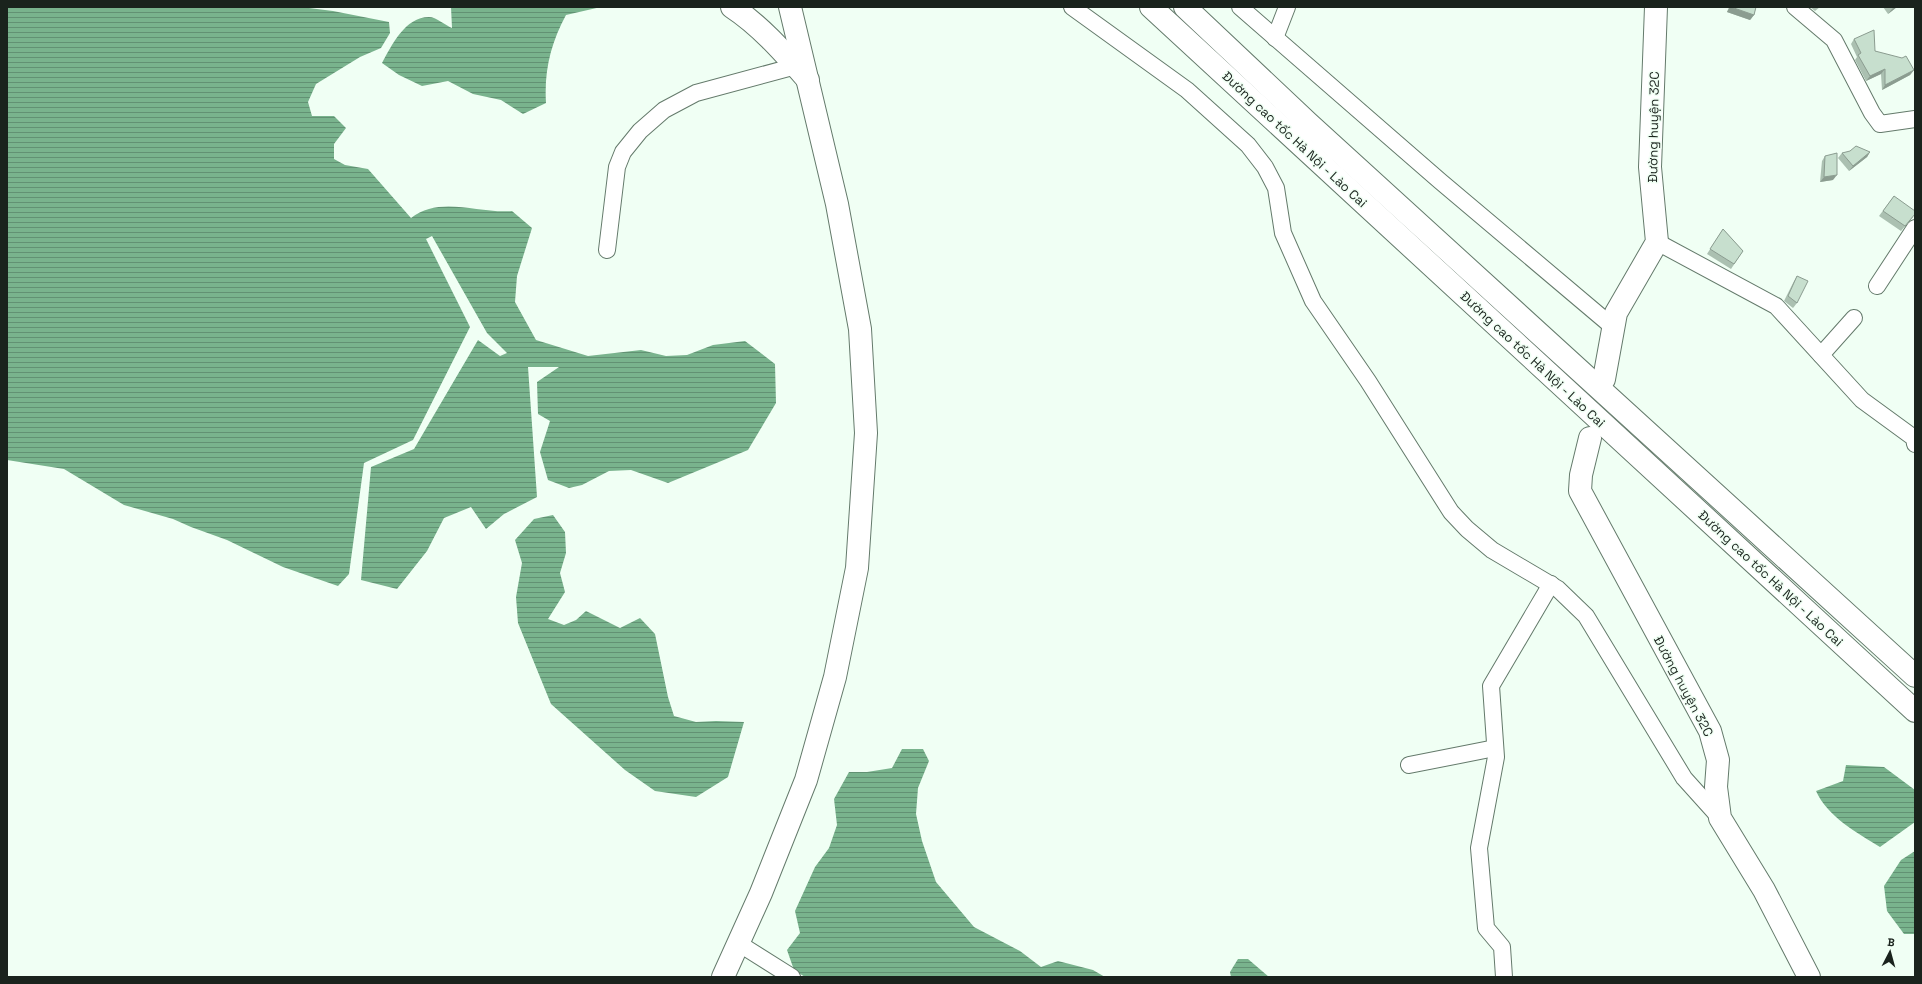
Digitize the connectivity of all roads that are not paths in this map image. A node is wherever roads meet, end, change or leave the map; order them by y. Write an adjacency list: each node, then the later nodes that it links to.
1 (732, 7): 11 (main road)
2 (790, 7): 11 (main road)
3 (1072, 7): 23 (street)
4 (1152, 7): 25 (main road, Đường cao tốc Hà Nội - Lào Cai)
5 (1185, 7): 24 (main road, Đường cao tốc Hà Nội - Lào Cai)
6 (1240, 7): 10 (street)
7 (1287, 7): 10 (street)
8 (1656, 7): 14 (main road, Đường huyện 32C)
9 (1795, 7): 12 (street)
10 (1275, 38): 18 (street)
11 (802, 73): 15 (street); 29 (main road)
12 (1915, 119)
13 (1915, 228): 16 (street)
14 (1657, 242): 18 (main road); 19 (street)
15 (607, 250)
16 (1877, 286)
17 (1854, 318): 19 (street)
18 (1613, 327): 20 (main road)
19 (1821, 355): 22 (street)
20 (1604, 379)
21 (1590, 438): 28 (main road, Đường huyện 32C)
22 (1915, 444)
23 (1551, 584): 26 (street); 28 (street)
24 (1915, 676)
25 (1915, 711)
26 (1495, 748): 27 (street); 32 (street)
27 (1409, 765)
28 (1720, 818): 33 (main road, Đường huyện 32C)
29 (738, 943): 30 (main road); 31 (street)
30 (723, 977)
31 (792, 977)
32 (1504, 977)
33 (1809, 977)

